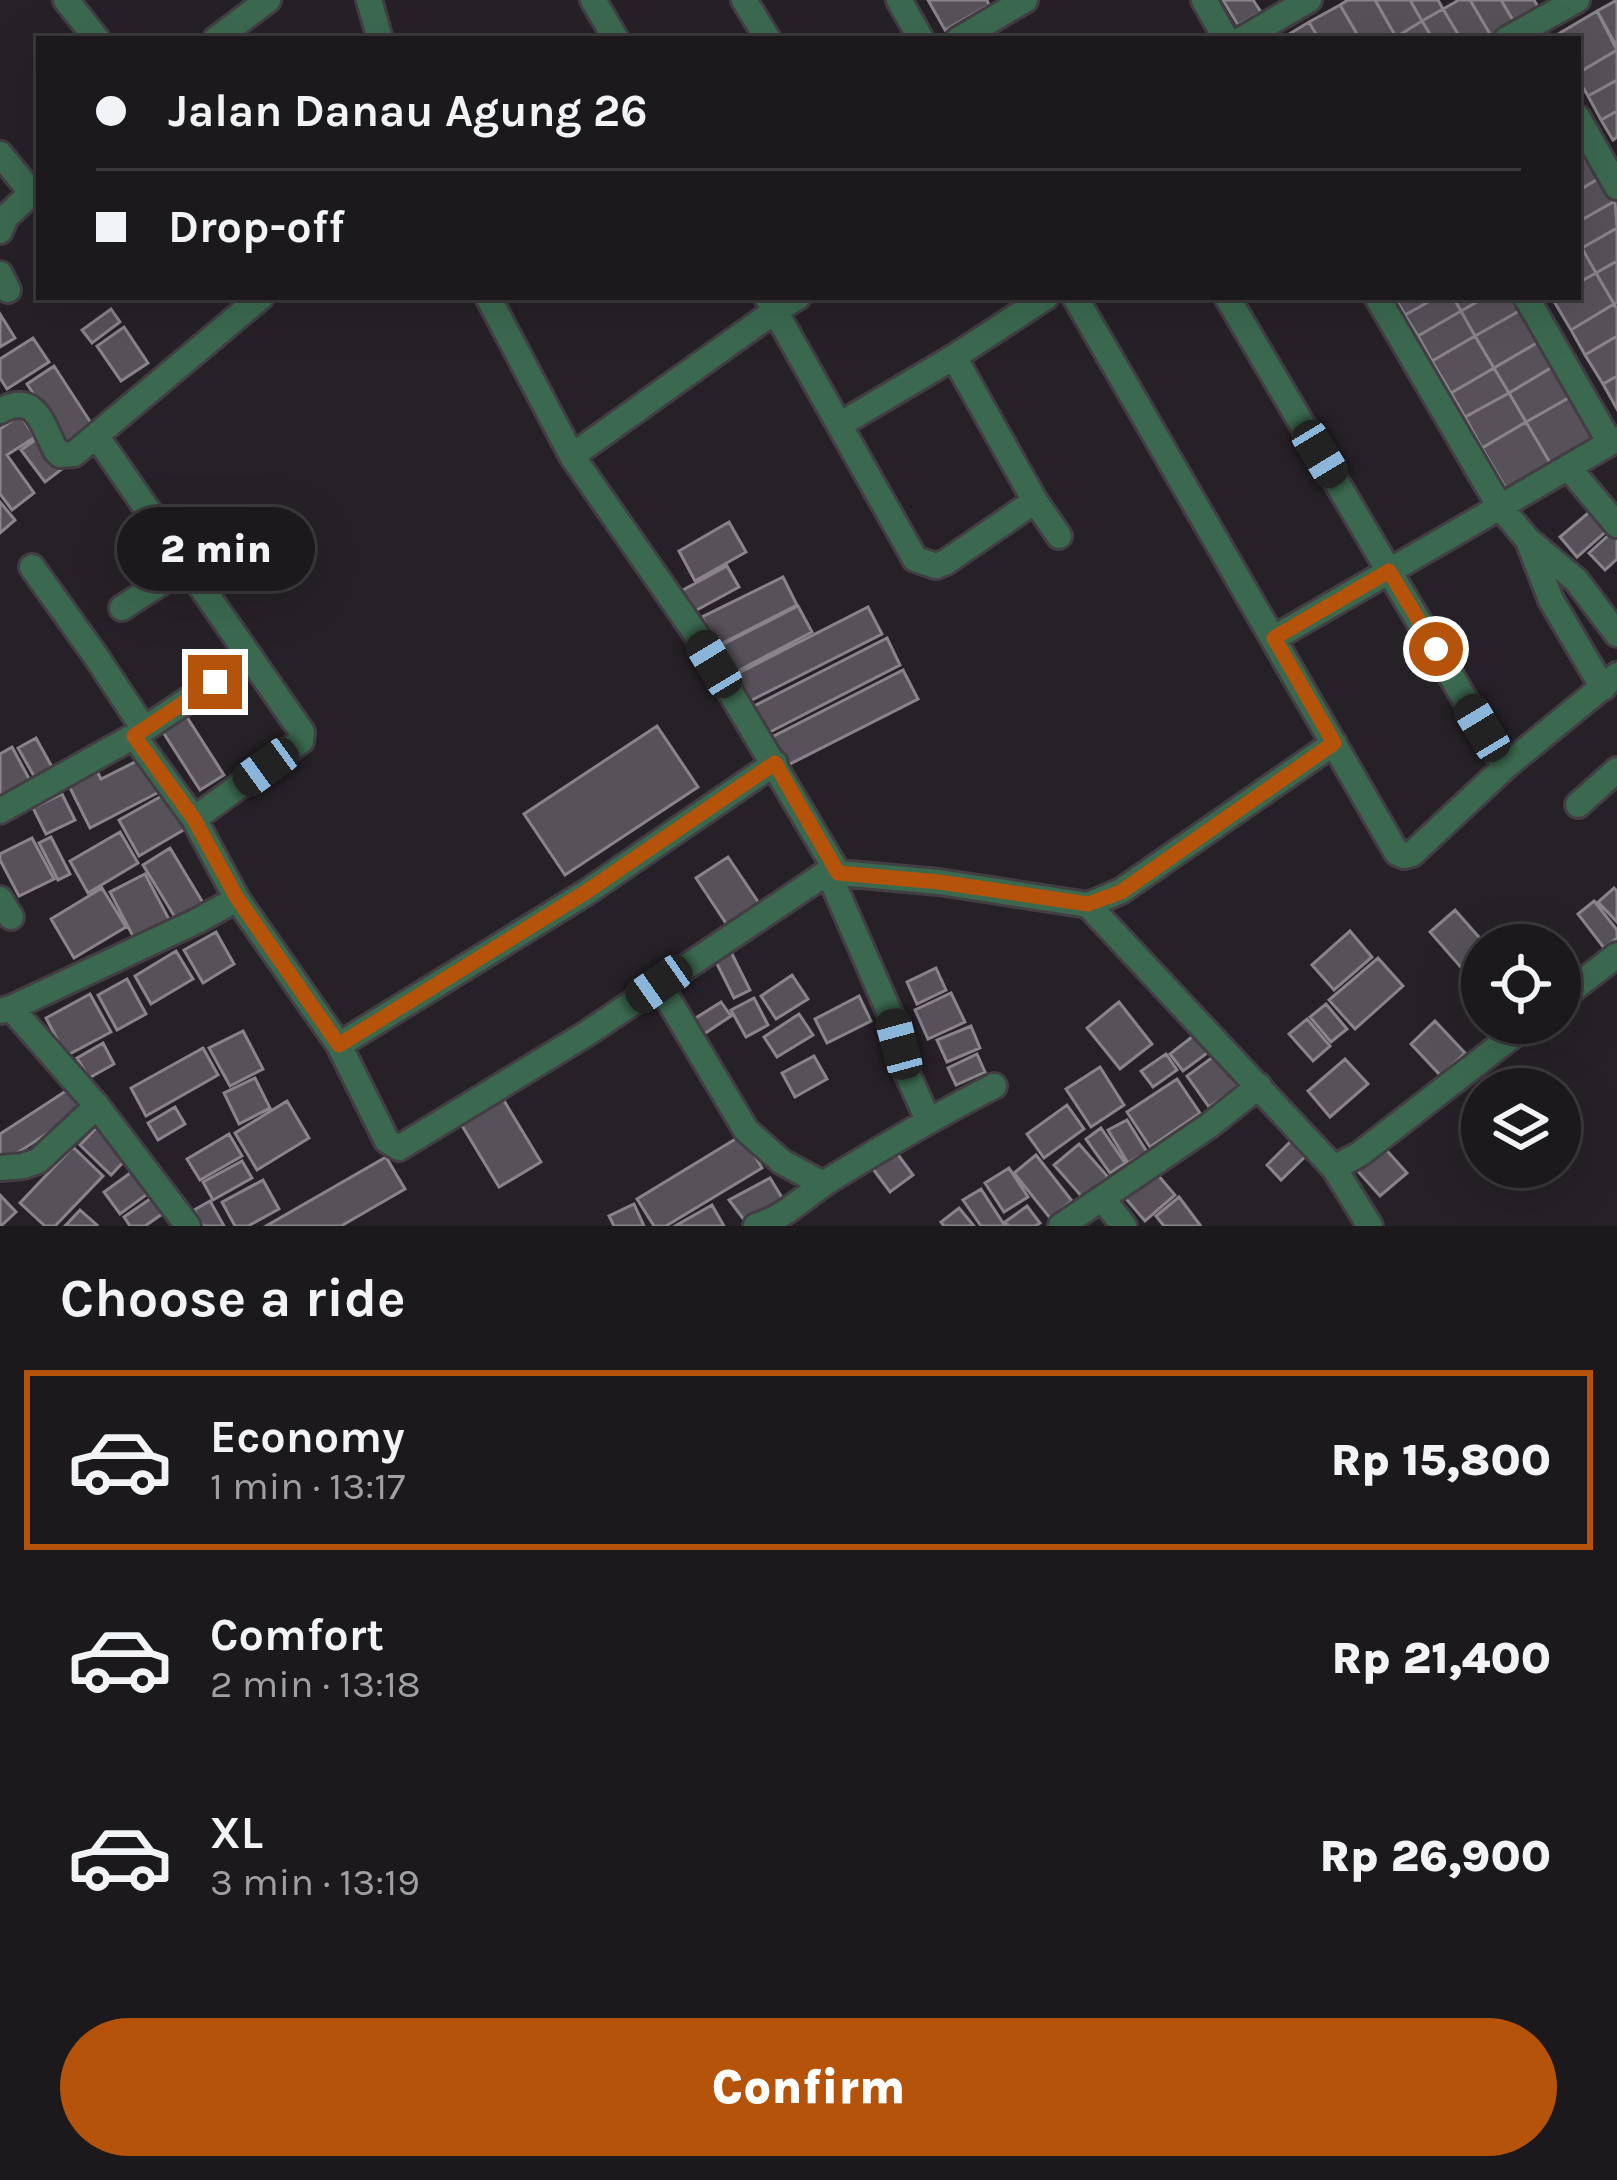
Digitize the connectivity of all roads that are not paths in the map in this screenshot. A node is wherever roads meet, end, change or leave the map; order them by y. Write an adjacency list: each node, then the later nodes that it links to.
1 (66, 0): 12 (street)
2 (268, 0): 13 (street)
3 (369, 0): 14 (street)
4 (593, 0): 15 (street)
5 (744, 0): 16 (street)
6 (899, 0): 17 (street)
7 (1025, 0): 18 (street)
8 (1204, 0): 19 (street)
9 (1310, 0): 20 (street)
10 (1577, 0): 11 (street)
11 (1522, 35)
12 (95, 36)
13 (219, 36)
14 (379, 36)
15 (614, 36)
16 (766, 36)
17 (919, 36)
18 (963, 36)
19 (1224, 36)
20 (1248, 36)
21 (1581, 123): 23 (street)
22 (0, 154): 24 (street)
23 (1617, 187)
24 (35, 190): 25 (street)
25 (0, 231)
26 (257, 300): 37 (street)
27 (490, 300): 39 (street)
28 (1041, 300): 34 (street)
29 (1077, 300): 51 (street)
30 (1229, 300): 48 (street)
31 (1379, 300): 42 (street)
32 (1528, 300): 38 (street)
33 (771, 304): 36 (street); 39 (street)
34 (954, 357): 36 (street); 41 (street)
35 (0, 411): 37 (street)
36 (841, 424): 41 (street)
37 (97, 437): 46 (street)
38 (1614, 441): 40 (street)
39 (572, 455): 56 (street)
40 (1568, 467): 42 (street); 43 (street)
41 (1035, 501): 44 (street)
42 (1499, 507): 45 (street); 48 (street)
43 (1617, 525)
44 (1059, 536)
45 (1528, 540): 50 (street); 53 (street)
46 (186, 566): 49 (street); 52 (street)
47 (32, 567): 54 (street)
48 (1389, 571): 51 (street); 57 (street)
49 (122, 608)
50 (1617, 634)
51 (1274, 638): 55 (street)
52 (250, 658): 54 (street); 61 (street)
53 (1610, 682): 57 (street)
54 (139, 732): 60 (street); 61 (street)
55 (1334, 743): 57 (street); 64 (street)
56 (775, 763): 62 (street); 70 (street)
57 (1505, 767)
58 (1617, 770): 59 (street)
59 (1578, 805)
60 (0, 811)
61 (194, 819): 63 (street)
62 (833, 873): 64 (street); 67 (street); 74 (street)
63 (237, 898): 68 (street); 70 (street)
64 (1088, 904): 72 (street)
65 (1617, 955): 66 (street)
66 (1581, 983)
67 (659, 984): 70 (street); 77 (street)
68 (6, 1009): 73 (street)
69 (1502, 1044): 76 (street)
70 (339, 1045)
71 (994, 1085): 74 (street)
72 (1259, 1086): 76 (street); 78 (street)
73 (97, 1106): 75 (street); 79 (street)
74 (928, 1120): 77 (street)
75 (0, 1168)
76 (1334, 1168): 84 (street)
77 (821, 1186): 80 (street); 81 (street)
78 (1102, 1198): 82 (street); 83 (street)
79 (188, 1226)
80 (756, 1226)
81 (796, 1226)
82 (1061, 1226)
83 (1124, 1226)
84 (1370, 1226)

